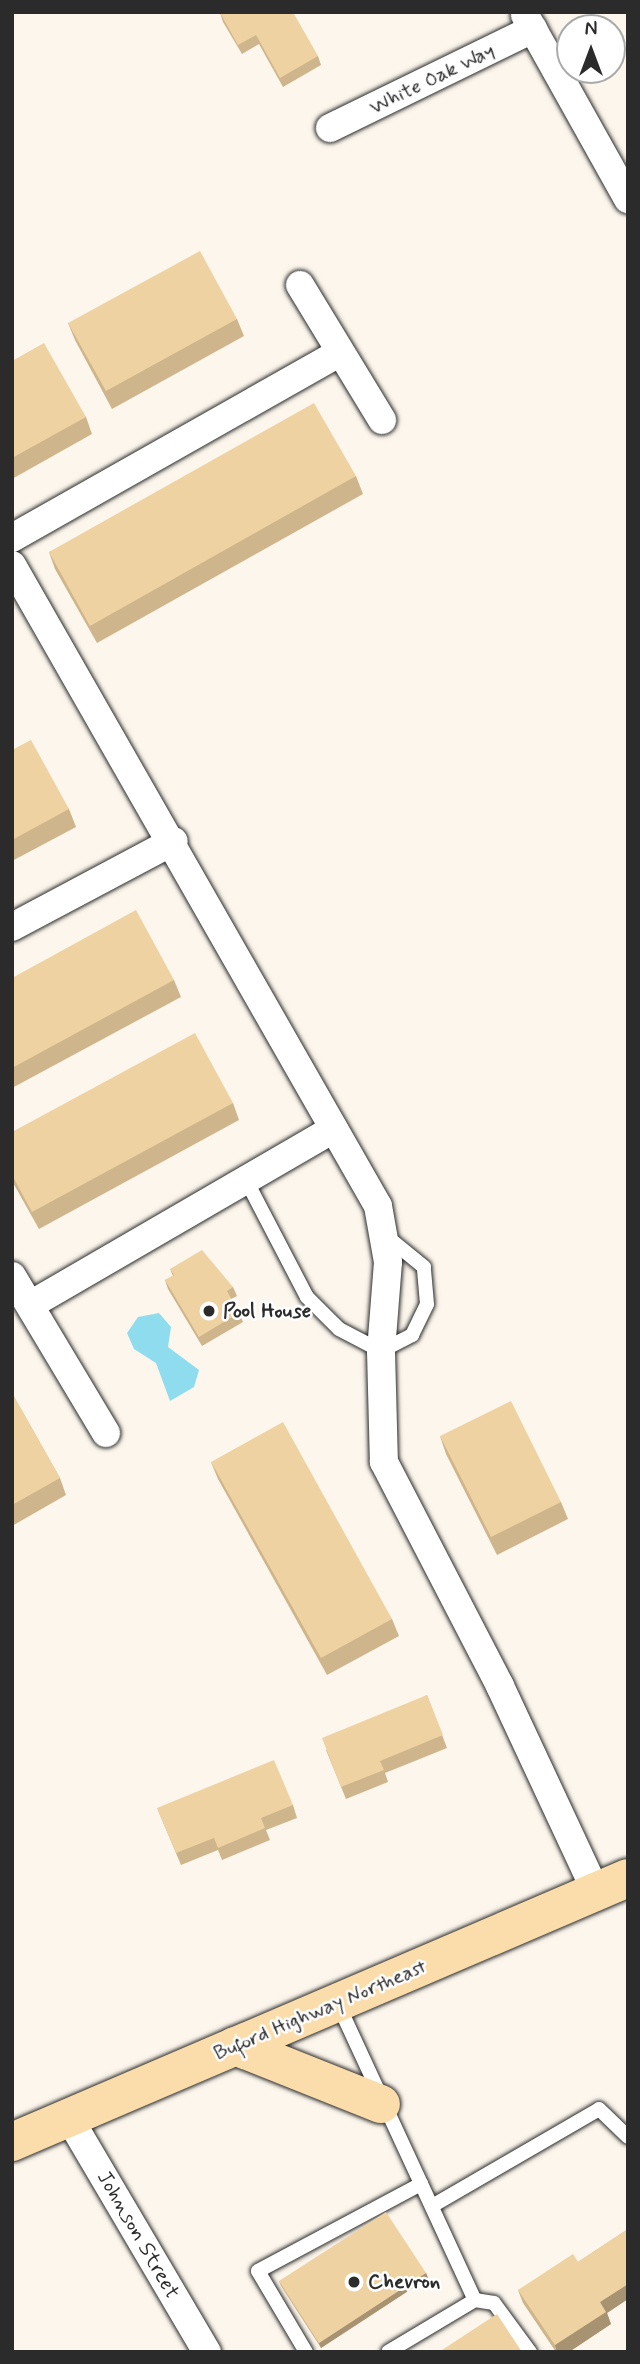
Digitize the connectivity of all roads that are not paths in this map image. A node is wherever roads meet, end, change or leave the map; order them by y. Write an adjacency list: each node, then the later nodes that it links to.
1 (528, 21): 2 (street, White Oak Way); 3 (street)
2 (330, 128)
3 (628, 199)
4 (300, 285): 5 (street)
5 (339, 353): 6 (street); 7 (street)
6 (382, 420)
7 (12, 538)
8 (12, 565): 9 (street)
9 (174, 841): 10 (street); 11 (street)
10 (12, 927)
11 (334, 1129): 12 (street); 13 (street)
12 (246, 1180): 15 (street); 16 (lane)
13 (383, 1234): 16 (street); 16 (lane)
14 (12, 1276): 15 (street)
15 (30, 1305): 17 (street)
16 (381, 1351): 18 (street)
17 (106, 1433)
18 (612, 1885): 19 (main road, Buford Highway Northeast)
19 (337, 2003): 20 (main road, Buford Highway Northeast); 21 (lane)
20 (235, 2046): 21 (main road); 22 (main road, Buford Highway Northeast)
21 (382, 2104): 25 (lane)
22 (69, 2118): 24 (main road, Buford Highway Northeast); 28 (street, Johnson Street)
23 (628, 2137): 26 (lane)
24 (12, 2142)
25 (421, 2184): 26 (lane); 29 (lane)
26 (432, 2206): 27 (lane)
27 (475, 2300): 30 (lane); 31 (lane)
28 (207, 2352)
29 (306, 2352)
30 (388, 2352)
31 (530, 2352)

